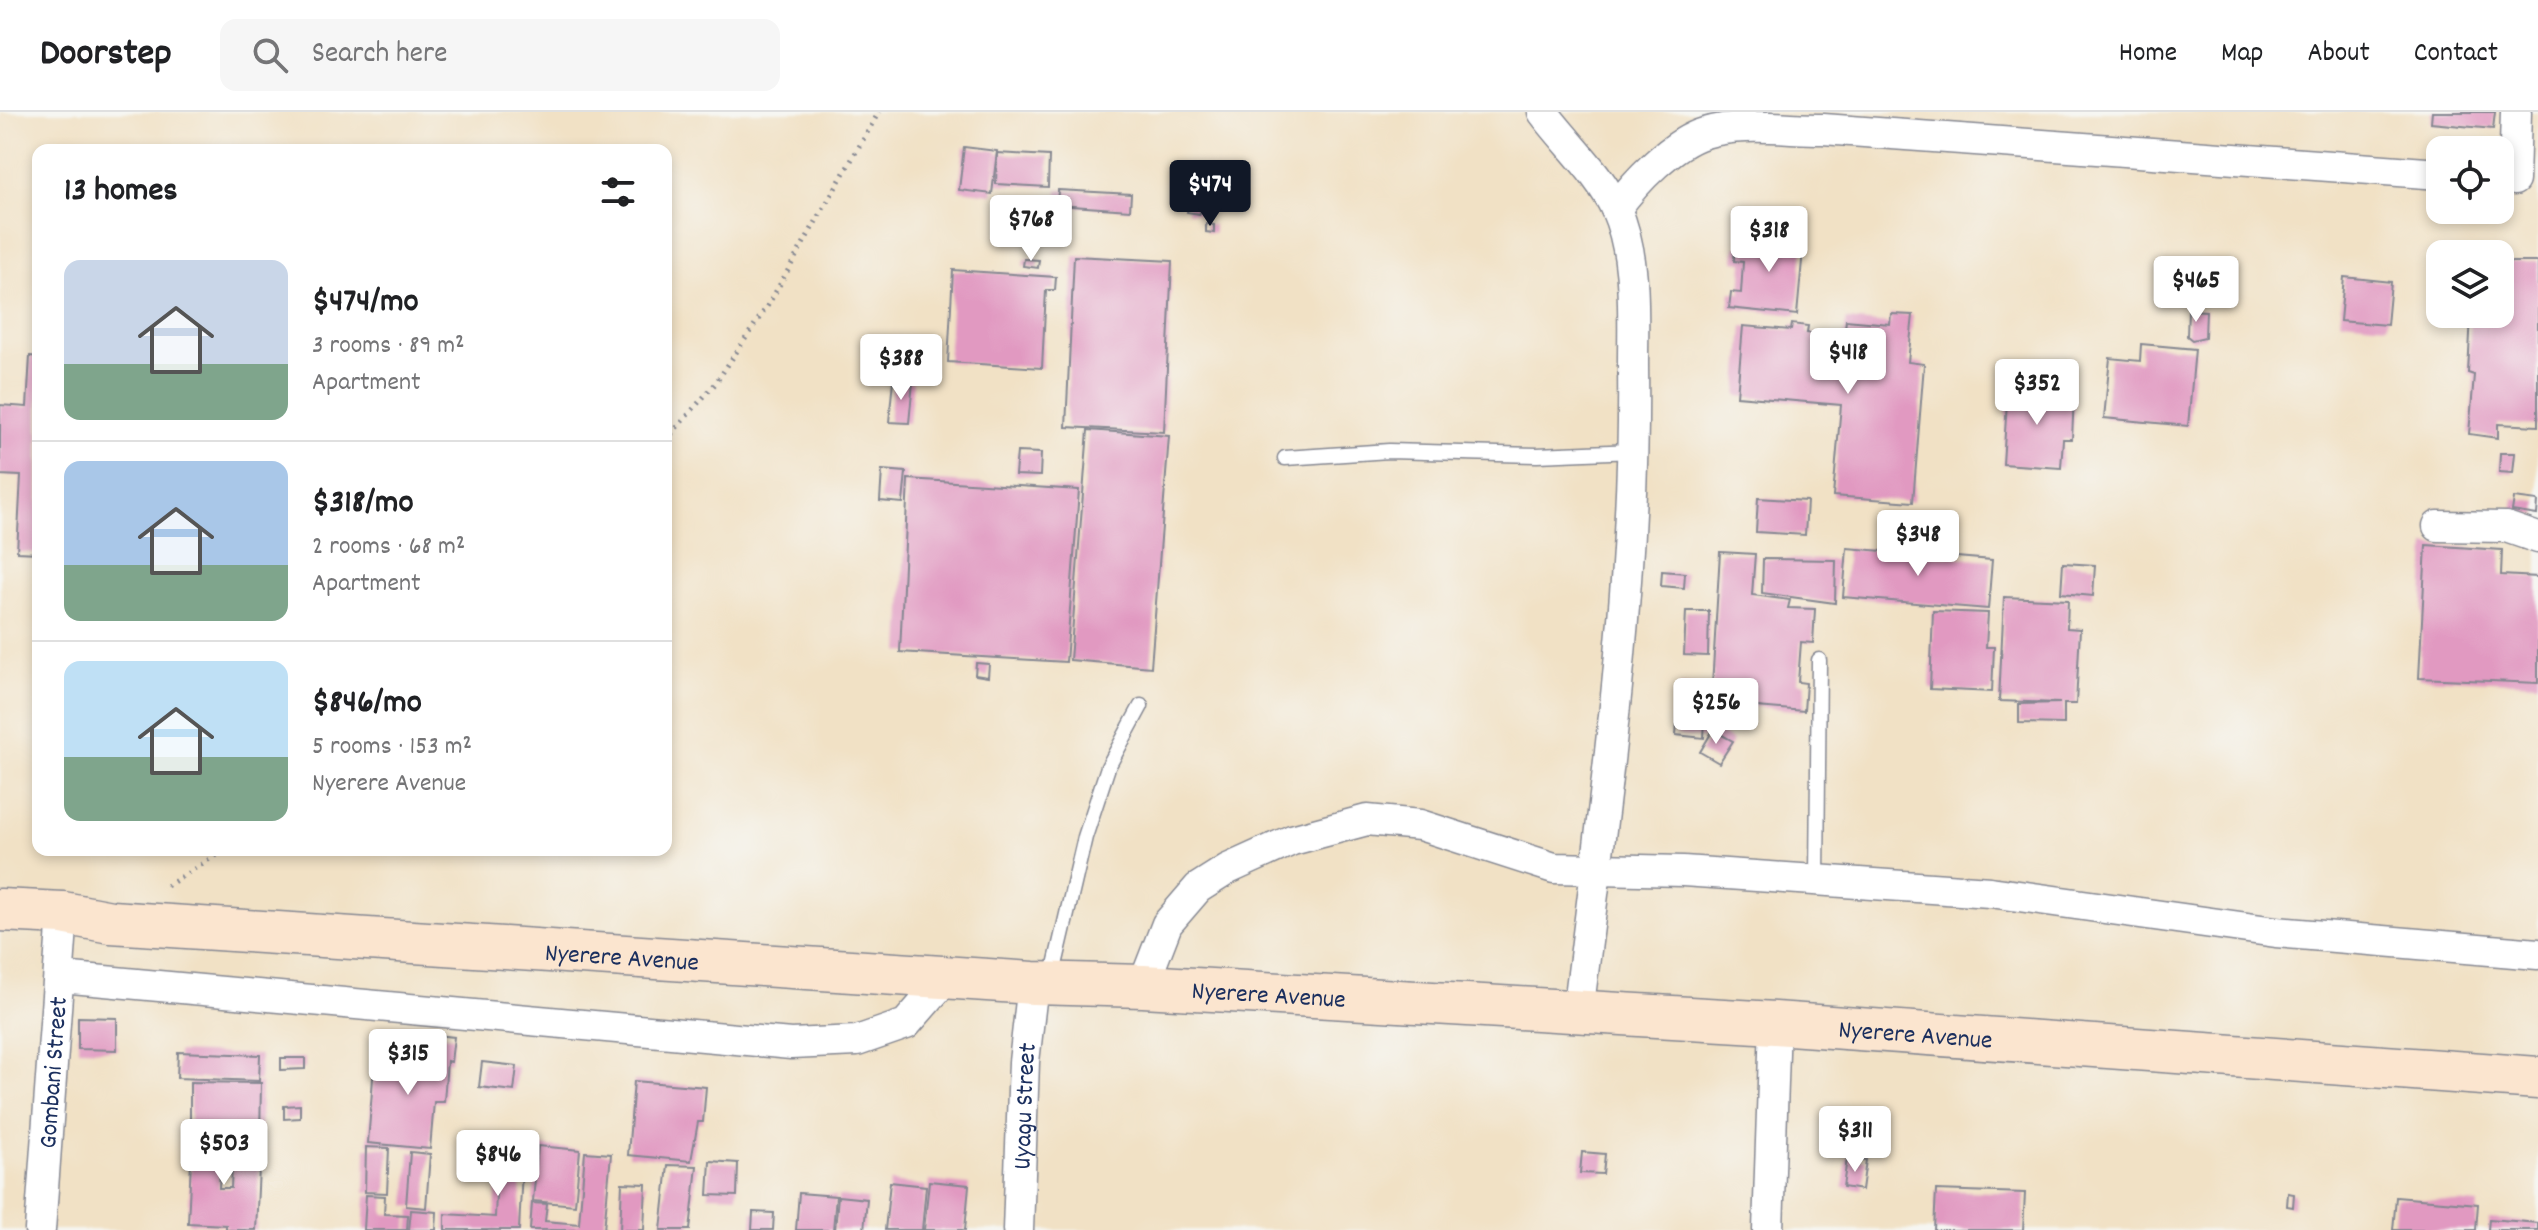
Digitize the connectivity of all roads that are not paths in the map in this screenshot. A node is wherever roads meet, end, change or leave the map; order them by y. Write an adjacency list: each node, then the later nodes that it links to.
1 (1543, 112): 5 (street)
2 (2516, 112): 4 (street)
3 (2426, 173): 5 (street)
4 (2517, 180)
5 (1616, 209): 6 (street)
6 (1635, 451): 7 (lane); 12 (street)
7 (1285, 458)
8 (2438, 526): 9 (street)
9 (2538, 538)
10 (1819, 660): 13 (lane)
11 (1141, 706): 19 (lane)
12 (1596, 871): 13 (street); 20 (street); 21 (street)
13 (1817, 879): 16 (street)
14 (0, 910): 15 (street, Nyerere Avenue)
15 (63, 913): 17 (street, Nyerere Avenue); 18 (street, Gombani Street)
16 (2538, 954)
17 (949, 975): 18 (street); 19 (street, Nyerere Avenue)
18 (61, 977): 24 (street, Gombani Street)
19 (1042, 983): 20 (street, Nyerere Avenue); 25 (street, Uyagu Street)
20 (1143, 986): 21 (street, Nyerere Avenue)
21 (1578, 1012): 22 (street, Nyerere Avenue)
22 (1775, 1023): 23 (street, Nyerere Avenue); 26 (street)
23 (2538, 1078)
24 (40, 1230)
25 (1018, 1230)
26 (1768, 1230)

